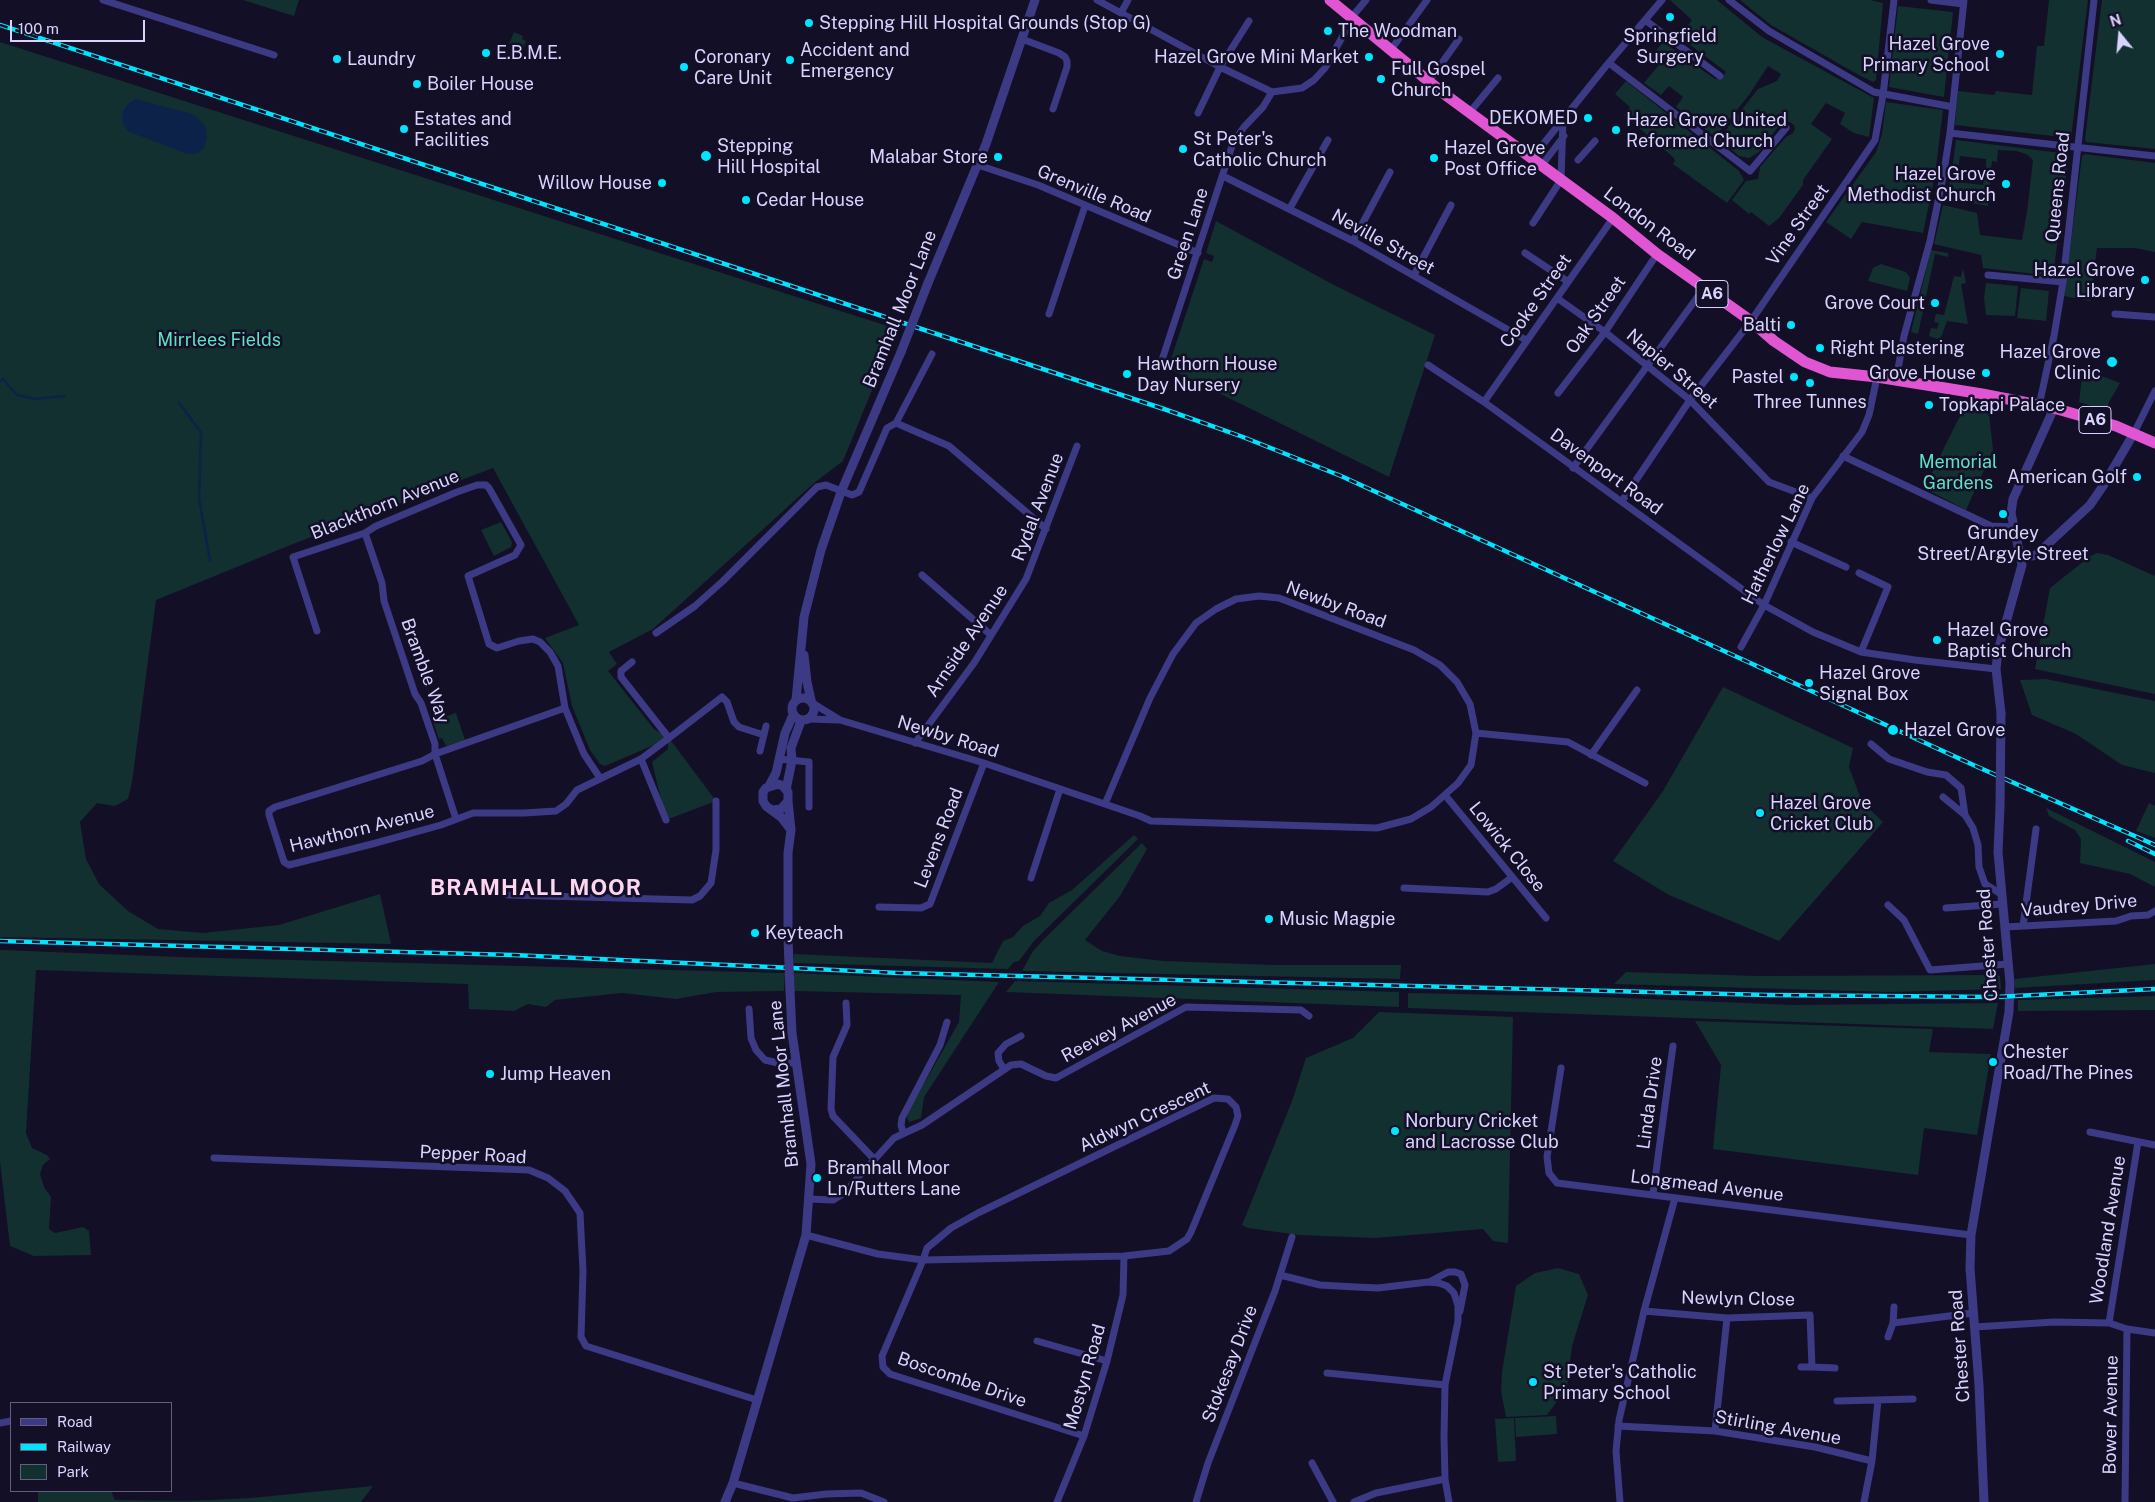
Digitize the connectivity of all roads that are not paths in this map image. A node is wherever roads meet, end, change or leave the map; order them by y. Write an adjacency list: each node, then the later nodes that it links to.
1 (104, 0): 22 (street)
2 (1035, 0): 19 (street, Bramhall Moor Lane)
3 (1097, 0): 14 (street)
4 (1128, 0): 14 (street)
5 (1330, 0): 15 (highway, London Road / A6)
6 (1366, 0): 15 (street)
7 (1427, 0): 21 (street)
8 (1662, 0): 16 (street)
9 (1729, 0): 29 (street)
10 (1894, 0): 29 (street, Vine Street)
11 (1931, 0): 13 (street)
12 (2094, 0): 40 (street, Queens Road)
13 (1963, 2): 30 (street)
14 (1122, 13): 24 (street)
15 (1351, 18): 21 (highway, London Road / A6)
16 (1645, 20): 23 (street); 25 (street)
17 (1249, 22): 24 (street)
18 (1345, 32): 28 (street)
19 (1022, 39): 31 (street); 44 (street, Bramhall Moor Lane)
20 (1459, 39): 27 (street)
21 (1390, 51): 27 (highway, London Road / A6)
22 (274, 55)
23 (1608, 63): 34 (street); 35 (street)
24 (1220, 67): 28 (street); 33 (street)
25 (1720, 76)
26 (1498, 78): 32 (street)
27 (1429, 81): 32 (highway, London Road / A6)
28 (1272, 92): 46 (street, Green Lane)
29 (1883, 95): 30 (street); 66 (street, Vine Street)
30 (1953, 107): 36 (street)
31 (1054, 109)
32 (1470, 112): 43 (highway, London Road / A6)
33 (1198, 113)
34 (1563, 120): 37 (street); 43 (street)
35 (1786, 128)
36 (1950, 133): 40 (street); 74 (street)
37 (1564, 135): 43 (street); 47 (street)
38 (1328, 140): 50 (street)
39 (1595, 142): 42 (street)
40 (2077, 148): 41 (street); 60 (street, Queens Road)
41 (2155, 156)
42 (1578, 160)
43 (1537, 162): 47 (highway, London Road / A6)
44 (978, 165): 49 (street, Grenville Road); 87 (street, Bramhall Moor Lane, bridge)
45 (1390, 172): 53 (street)
46 (1223, 176): 50 (street, Neville Street); 54 (street, Green Lane)
47 (1561, 180): 51 (highway, London Road / A6); 52 (street)
48 (1451, 205): 57 (street)
49 (1085, 206): 54 (street, Grenville Road); 63 (street)
50 (1290, 208): 53 (street, Neville Street)
51 (1613, 218): 56 (highway, London Road / A6); 59 (street, Cooke Street)
52 (1533, 223)
53 (1354, 241): 57 (street, Neville Street)
54 (1198, 253): 71 (street, Green Lane)
55 (1525, 253): 59 (street)
56 (1657, 254): 61 (highway, London Road / A6); 67 (street, Oak Street)
57 (1414, 275): 68 (street, Neville Street)
58 (1988, 275): 60 (street)
59 (1567, 281): 62 (street, Cooke Street)
60 (2062, 282): 79 (street, Queens Road)
61 (1704, 288): 66 (highway, London Road / A6); 72 (street)
62 (1557, 298): 67 (street, Napier Street); 68 (street, Cooke Street)
63 (1049, 314)
64 (2115, 314): 65 (street)
65 (2155, 317)
66 (1751, 321): 73 (highway, London Road / A6); 77 (street, Vine Street)
67 (1605, 332): 72 (street, Napier Street); 76 (street, Oak Street)
68 (1526, 340): 78 (street, Cooke Street)
69 (932, 354): 81 (street)
70 (1428, 365): 78 (street, Davenport Road)
71 (1160, 366)
72 (1648, 366): 77 (street, Napier Street); 86 (street)
73 (1877, 377): 74 (highway, London Road / A6); 85 (street, Hatherlow Lane)
74 (1896, 380): 79 (highway, London Road / A6)
75 (2155, 391): 82 (street)
76 (1558, 393)
77 (1690, 400): 88 (street, Napier Street); 89 (street, Vine Street)
78 (1484, 402): 86 (street, Davenport Road)
79 (2039, 406): 80 (highway, London Road / A6)
80 (2054, 408): 82 (highway, London Road / A6); 90 (street)
81 (896, 423): 87 (street); 91 (street)
82 (2134, 433): 83 (highway, London Road / A6); 94 (street)
83 (2155, 443)
84 (1077, 446): 91 (street, Rydal Avenue)
85 (1843, 456): 88 (street, Hatherlow Lane); 90 (street)
86 (1573, 468): 89 (street, Davenport Road)
87 (842, 492): 101 (street); 102 (street, Bramhall Moor Lane)
88 (1812, 498): 93 (street, Hatherlow Lane)
89 (1622, 501): 99 (street, Davenport Road)
90 (2013, 527): 94 (street)
91 (1046, 529): 98 (street, Rydal Avenue)
92 (365, 533): 100 (street, Blackthorn Avenue); 111 (street, Blackthorn Avenue); 121 (street, Bramble Way)
93 (1791, 542): 95 (street); 99 (street, Hatherlow Lane)
94 (2021, 559): 107 (street, Chester Road)
95 (1846, 567)
96 (1859, 573): 105 (street)
97 (922, 575): 103 (street)
98 (1026, 579): 103 (street, Arnside Avenue)
99 (1764, 606): 104 (street, Hatherlow Lane); 105 (street, Davenport Road)
100 (317, 631)
101 (656, 632)
102 (802, 633): 109 (street, Bramhall Moor Lane); 110 (street, Bramhall Moor Lane)
103 (992, 635): 118 (street, Arnside Avenue)
104 (1741, 647)
105 (1861, 652): 107 (street, Davenport Road)
106 (632, 662): 117 (street)
107 (1996, 669): 148 (street, Chester Road, bridge)
108 (1637, 690): 122 (street)
109 (796, 700): 110 (street); 112 (street)
110 (812, 702): 112 (street); 113 (street, Newby Road)
111 (565, 708): 121 (street, Hawthorn Avenue); 127 (street, Blackthorn Avenue)
112 (801, 718): 113 (street, Newby Road); 124 (street); 125 (street, Bramhall Moor Lane)
113 (840, 720): 118 (street, Newby Road)
114 (766, 726): 116 (street)
115 (1476, 733): 122 (street); 132 (street, Newby Road); 136 (street, Newby Road)
116 (764, 736): 117 (street, Hawthorn Avenue); 120 (street)
117 (669, 738): 123 (street, Hawthorn Avenue)
118 (915, 743): 126 (street, Newby Road)
119 (1871, 744): 139 (street)
120 (760, 751)
121 (435, 754): 140 (street, Bramble Way); 140 (street, Hawthorn Avenue)
122 (1591, 755): 128 (street)
123 (641, 759): 127 (street, Hawthorn Avenue); 141 (street)
124 (779, 759): 125 (street); 129 (street)
125 (792, 760): 131 (street, Bramhall Moor Lane); 137 (street)
126 (984, 763): 130 (street, Newby Road); 150 (street, Levens Road)
127 (600, 778): 140 (street, Hawthorn Avenue)
128 (1645, 783)
129 (769, 786): 131 (street); 138 (street)
130 (1060, 789): 136 (street, Newby Road); 144 (street)
131 (786, 790): 135 (street, Bramhall Moor Lane)
132 (1445, 795): 136 (street, Newby Road); 145 (street, Lowick Close)
133 (1943, 797): 139 (street)
134 (716, 801): 147 (street)
135 (788, 801): 138 (street); 143 (street, Bramhall Moor Lane)
136 (1105, 804)
137 (809, 807)
138 (773, 810): 143 (street)
139 (1965, 815): 148 (street)
140 (456, 819)
141 (666, 820)
142 (2036, 829): 154 (street)
143 (791, 830): 163 (street, Bramhall Moor Lane, bridge)
144 (1031, 878)
145 (1511, 878): 146 (street); 153 (street, Lowick Close)
146 (1404, 888)
147 (508, 895)
148 (2002, 899): 151 (street); 155 (street, Chester Road)
149 (1888, 905): 156 (street)
150 (879, 907)
151 (1946, 908)
152 (2155, 912): 154 (street, Vaudrey Drive)
153 (1546, 918)
154 (2023, 926): 155 (street, Vaudrey Drive)
155 (2005, 927): 156 (street, Chester Road)
156 (2008, 964): 176 (street, Chester Road)
157 (846, 1003): 171 (street)
158 (749, 1009): 163 (street)
159 (1310, 1016): 165 (street, Reevey Avenue)
160 (947, 1022): 166 (street)
161 (1021, 1036): 165 (street)
162 (1673, 1046): 172 (street, Linda Drive)
163 (796, 1063): 174 (street, Bramhall Moor Lane)
164 (1561, 1068): 172 (street, Longmead Avenue)
165 (1004, 1069): 166 (street, Reevey Avenue)
166 (903, 1132): 171 (street, Reevey Avenue)
167 (2090, 1132): 168 (street)
168 (2138, 1142): 169 (street); 188 (street, Woodland Avenue)
169 (2155, 1145)
170 (214, 1158): 201 (street, Pepper Road)
171 (874, 1159): 174 (street, Reevey Avenue)
172 (1653, 1194): 173 (street, Longmead Avenue)
173 (1675, 1198): 176 (street, Longmead Avenue); 183 (street)
174 (809, 1200): 175 (street, Bramhall Moor Lane)
175 (806, 1235): 179 (street, Aldwyn Crescent); 201 (street, Bramhall Moor Lane)
176 (1971, 1235): 184 (street, Chester Road)
177 (1292, 1238): 180 (street, Stokesay Drive)
178 (1124, 1256): 179 (street, Aldwyn Crescent); 179 (street, Aldwyn Crescent); 194 (street, Mostyn Road)
179 (923, 1260): 206 (street, Boscombe Drive)
180 (1280, 1275): 181 (street); 214 (street, Stokesay Drive)
181 (1428, 1282): 186 (street); 186 (street)
182 (1894, 1307): 187 (street)
183 (1644, 1311): 185 (street, Newlyn Close); 204 (street)
184 (1973, 1313): 187 (street); 189 (street, Chester Road)
185 (1727, 1318): 196 (street, Newlyn Close); 205 (street)
186 (1458, 1321): 199 (street)
187 (1893, 1323): 192 (street)
188 (2108, 1323): 189 (street); 190 (street)
189 (1975, 1327): 220 (street, Chester Road)
190 (2127, 1329): 191 (street); 221 (street, Bower Avenue)
191 (2155, 1333)
192 (1888, 1337)
193 (1037, 1341): 194 (street)
194 (1107, 1361): 206 (street, Mostyn Road)
195 (1801, 1367): 196 (street)
196 (1812, 1367): 197 (street)
197 (1835, 1368)
198 (1326, 1374): 199 (street)
199 (1445, 1385): 209 (street)
200 (1913, 1398): 202 (street)
201 (757, 1400): 210 (street, Bramhall Moor Lane)
202 (1878, 1400): 203 (street); 207 (street)
203 (1837, 1401)
204 (1618, 1426): 205 (street, Stirling Avenue); 218 (street)
205 (1715, 1431): 207 (street, Stirling Avenue)
206 (1084, 1436): 213 (street, Mostyn Road)
207 (1872, 1461): 219 (street)
208 (1312, 1462): 215 (street)
209 (1445, 1479): 216 (street); 217 (street)
210 (733, 1484): 211 (street, Bramhall Moor Lane); 212 (street)
211 (725, 1502)
212 (884, 1502)
213 (1057, 1502)
214 (1196, 1502)
215 (1333, 1502)
216 (1354, 1502)
217 (1449, 1502)
218 (1620, 1502)
219 (1864, 1502)
220 (1984, 1502)
221 (2125, 1502)

